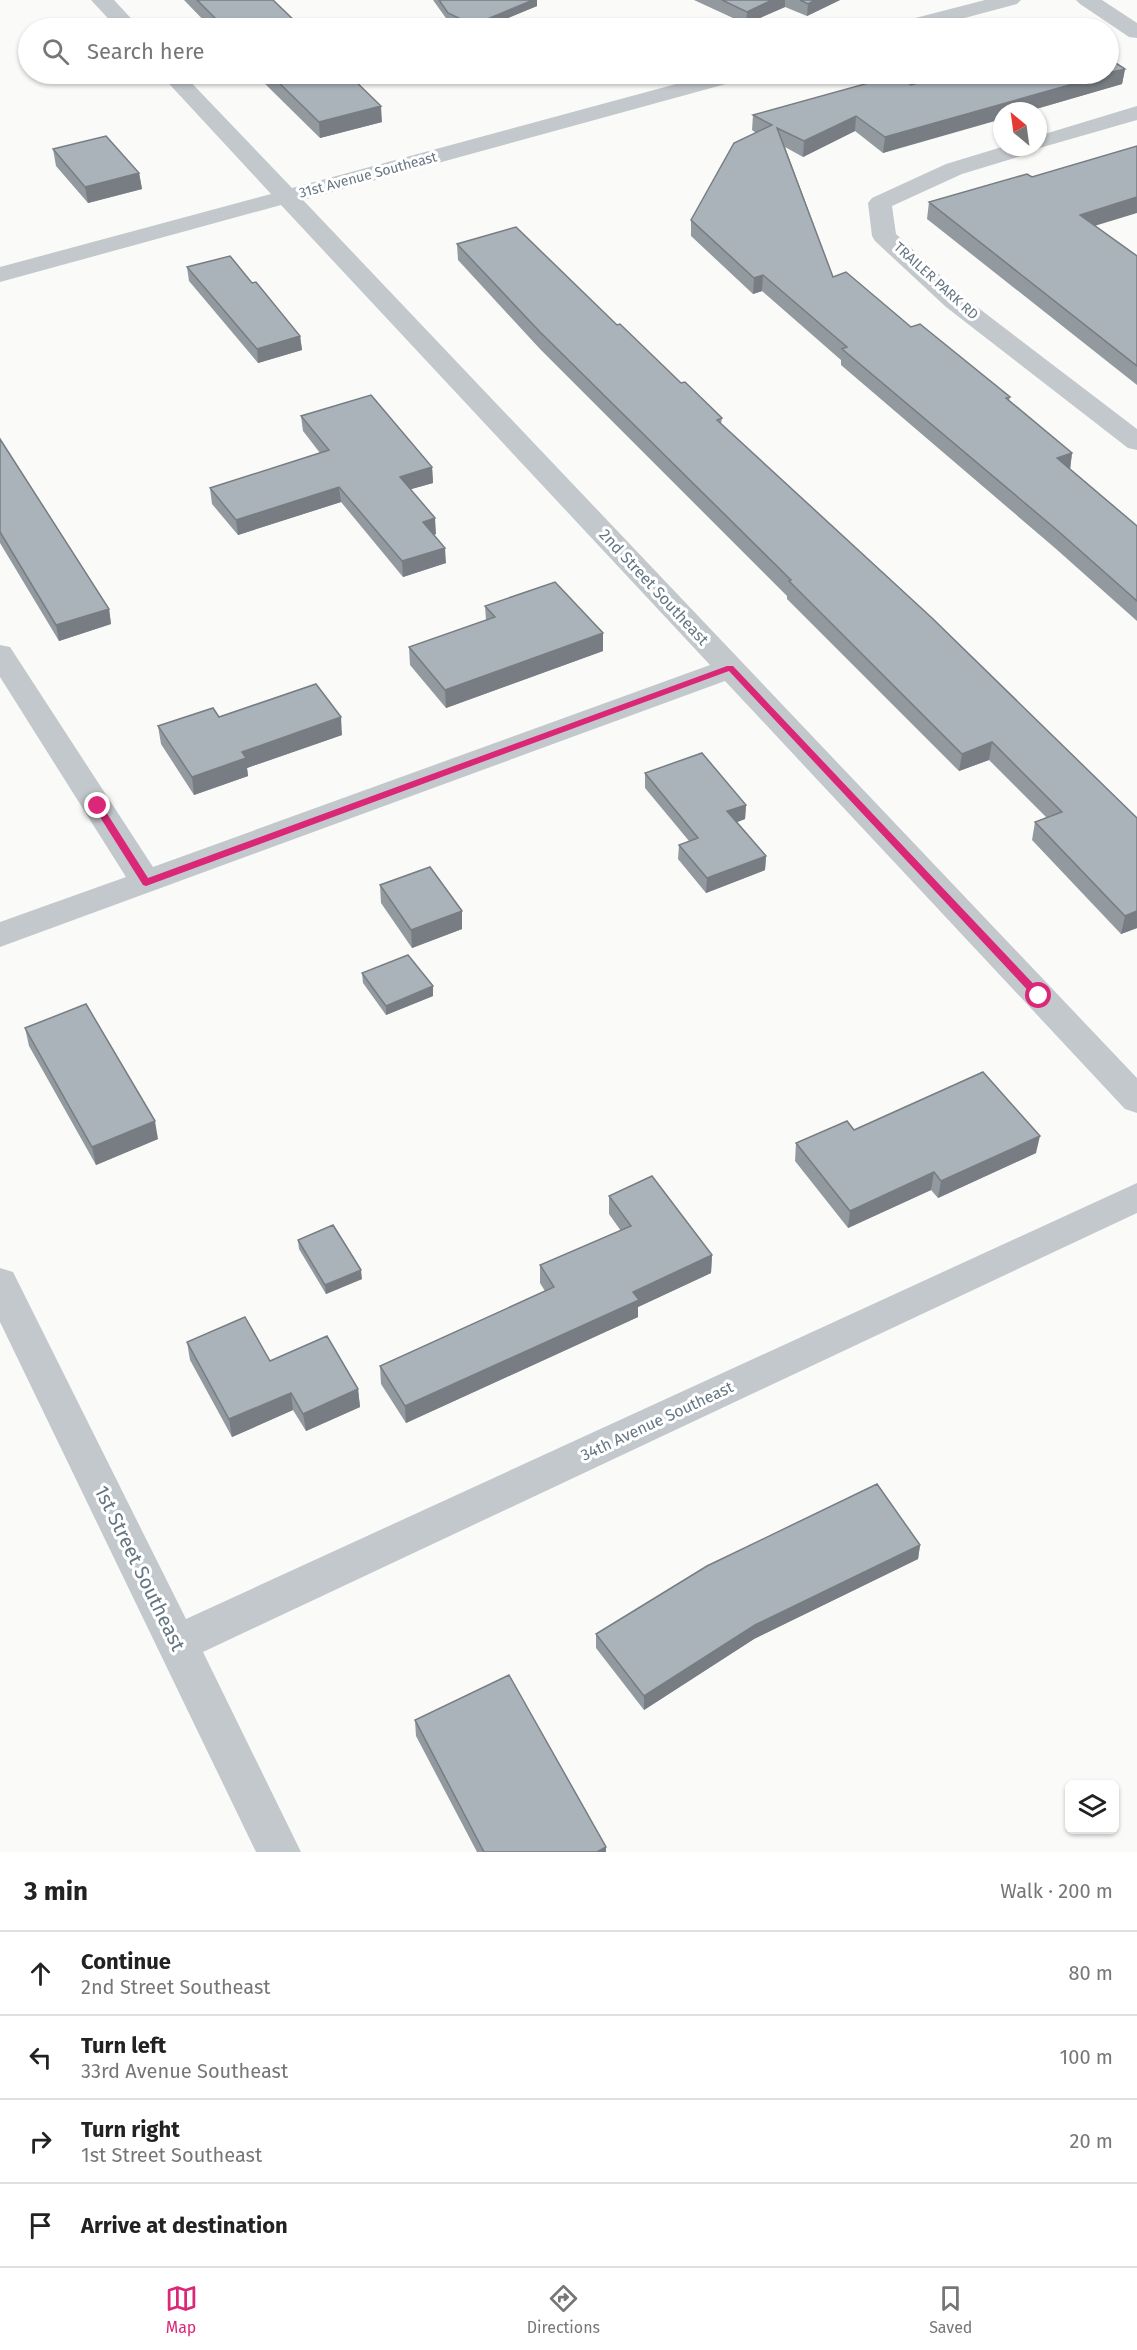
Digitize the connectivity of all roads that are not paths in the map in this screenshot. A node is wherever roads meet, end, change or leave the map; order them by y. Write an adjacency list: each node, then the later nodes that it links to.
1 (102, 0): 4 (street)
2 (1010, 0): 5 (street)
3 (1087, 0): 6 (street)
4 (119, 18)
5 (942, 18)
6 (1115, 18)
7 (1119, 20): 8 (street)
8 (1137, 32)
9 (180, 84): 14 (street, 2nd Street Southeast)
10 (699, 84): 14 (street, 31st Avenue Southeast)
11 (1137, 113): 12 (street)
12 (1047, 140)
13 (997, 156): 16 (street, TRAILER PARK RD)
14 (287, 197): 15 (street, 31st Avenue Southeast); 18 (street, 2nd Street Southeast)
15 (0, 275)
16 (1137, 442)
17 (0, 654): 19 (street)
18 (730, 668): 19 (street); 21 (street, 2nd Street Southeast)
19 (146, 882): 20 (street)
20 (0, 935)
21 (1137, 1100)
22 (1137, 1197): 24 (street, 34th Avenue Southeast)
23 (0, 1283): 24 (street, 1st Street Southeast)
24 (177, 1644): 25 (street, 1st Street Southeast)
25 (279, 1852)

